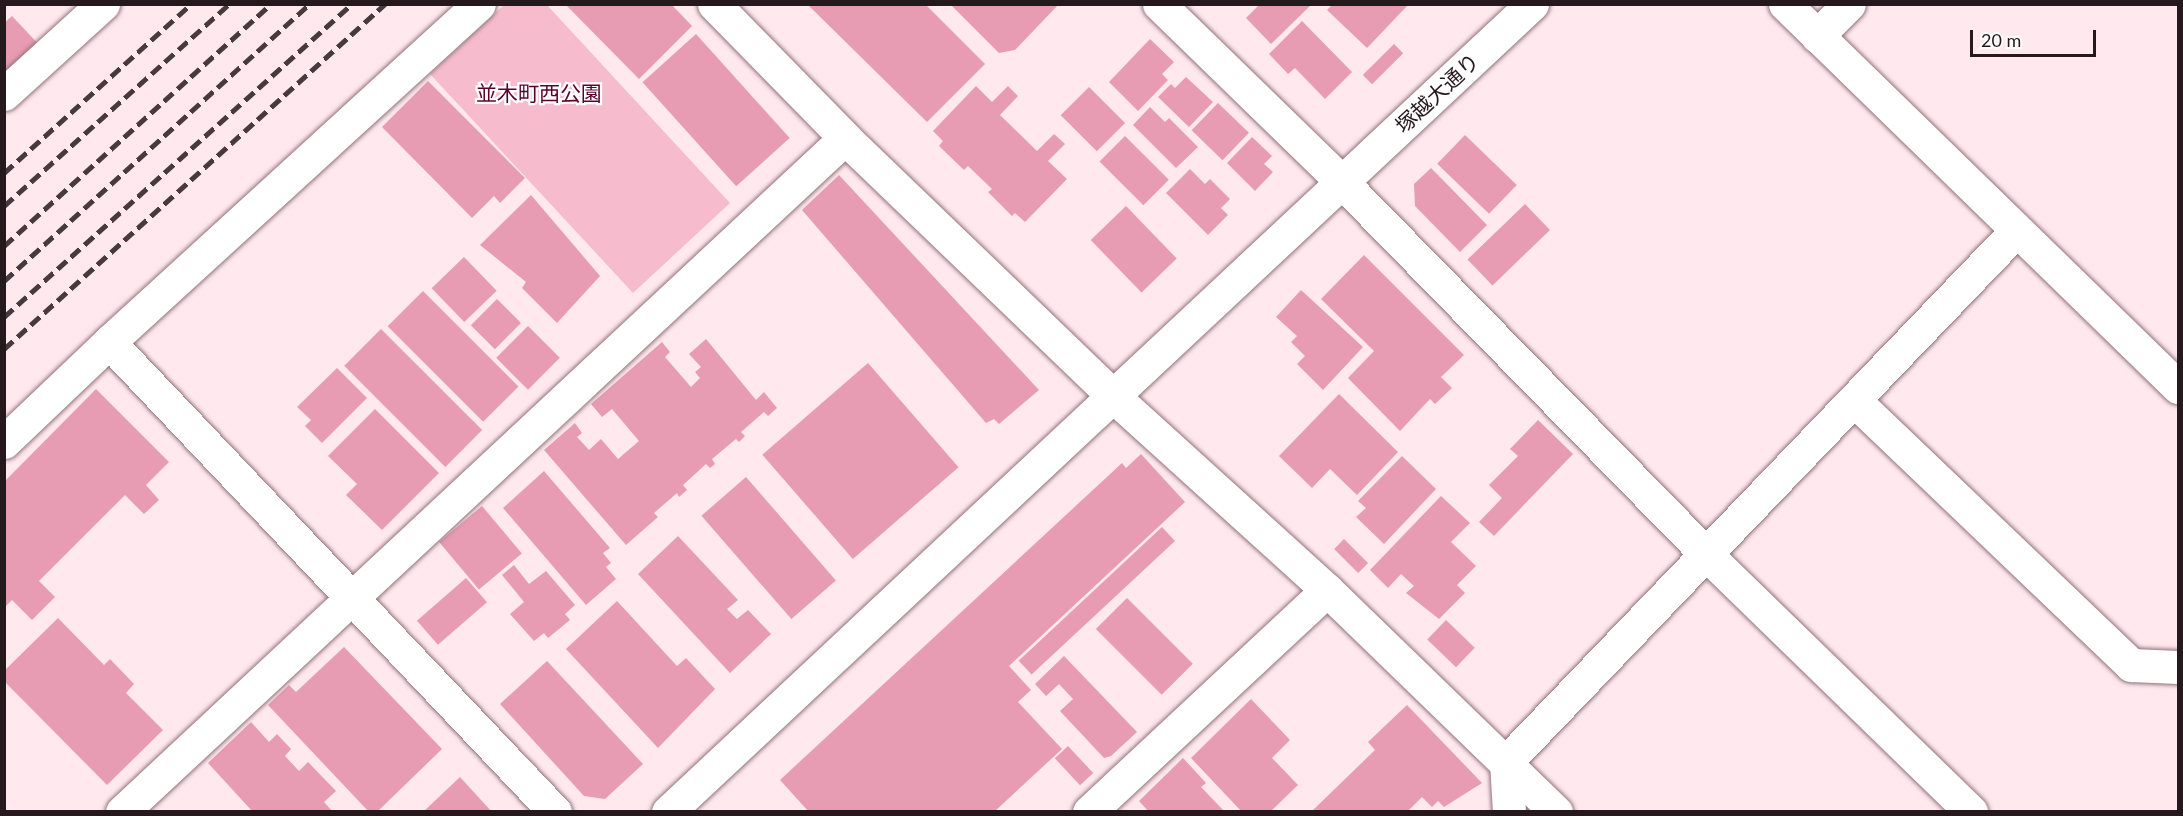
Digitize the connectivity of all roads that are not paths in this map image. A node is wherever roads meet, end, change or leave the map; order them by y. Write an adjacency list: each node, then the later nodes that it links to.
1 (103, 4): 9 (street)
2 (479, 4): 13 (street)
3 (714, 4): 10 (street)
4 (1159, 4): 11 (street)
5 (1532, 4): 11 (street, 塚越大通り)
6 (1785, 4): 8 (street)
7 (1849, 4): 8 (street)
8 (1817, 36): 12 (street)
9 (4, 94)
10 (845, 138): 15 (street); 20 (street)
11 (1342, 182): 15 (street, 塚越大通り); 18 (street)
12 (2015, 232): 14 (street); 16 (street)
13 (109, 342): 17 (street); 20 (street)
14 (2178, 387)
15 (1112, 395): 19 (street); 25 (street, 塚越大通り)
16 (1856, 402): 18 (street); 21 (street)
17 (4, 442)
18 (1708, 556): 22 (street); 29 (street)
19 (1327, 590): 22 (street); 26 (street)
20 (349, 597): 23 (street); 24 (street)
21 (2178, 667)
22 (1506, 762): 27 (street); 28 (street)
23 (122, 812)
24 (555, 812)
25 (668, 812)
26 (1089, 812)
27 (1509, 812)
28 (1556, 812)
29 (1971, 812)

